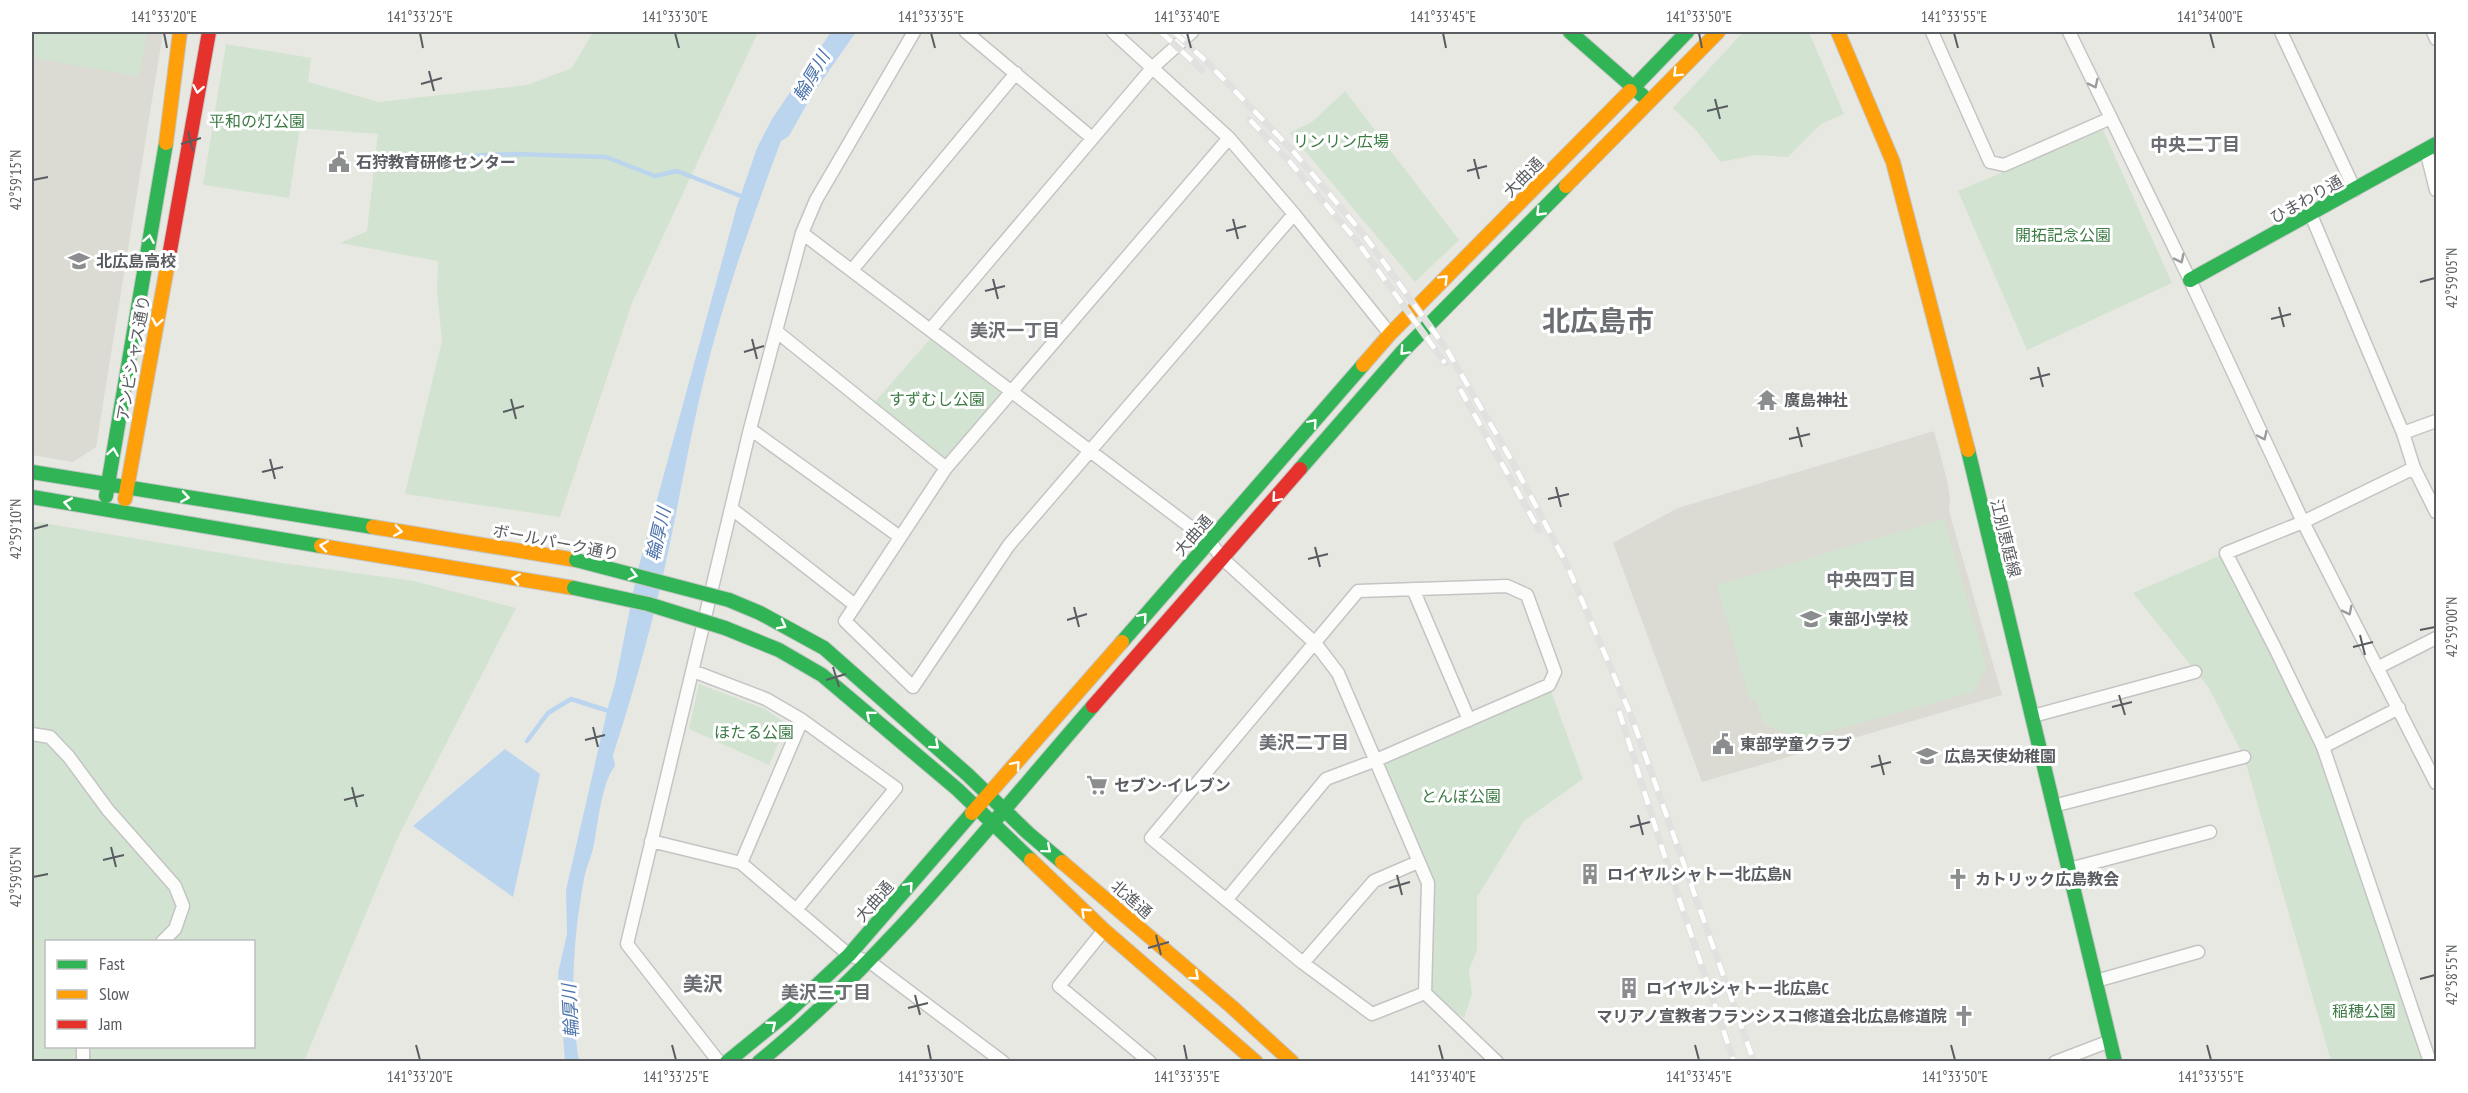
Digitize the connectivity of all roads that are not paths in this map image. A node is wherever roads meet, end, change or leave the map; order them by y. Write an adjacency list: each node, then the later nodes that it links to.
1 (180, 32): 42 (street, アンビシャス通り, one-way to 1)
2 (209, 32): 43 (street, アンビシャス通り, one-way to 43)
3 (914, 32): 28 (street)
4 (966, 32): 17 (street)
5 (1113, 32): 16 (street)
6 (1191, 32): 16 (street)
7 (1570, 32): 18 (street)
8 (1687, 32): 18 (street, 大曲通)
9 (1718, 32): 19 (street, one-way to 19)
10 (1838, 32): 61 (street, 江別恵庭線)
11 (1935, 32): 20 (street)
12 (2069, 32): 20 (street, one-way to 20)
13 (2281, 32): 24 (street)
14 (2433, 32): 15 (street)
15 (2436, 39)
16 (1153, 67): 21 (street); 22 (street)
17 (1016, 73): 21 (street); 29 (street)
18 (1633, 89): 19 (street); 33 (street, 大曲通, one-way to 18)
19 (1650, 100): 52 (street, one-way to 52)
20 (2111, 118): 30 (street, one-way to 30)
21 (1092, 138): 31 (street)
22 (1229, 138): 26 (street); 34 (street)
23 (2431, 147): 24 (street, ひまわり通); 25 (street)
24 (2355, 190): 27 (street, ひまわり通)
25 (2436, 190)
26 (1294, 214): 33 (street); 38 (street)
27 (2311, 215): 30 (street, ひまわり通); 37 (street)
28 (802, 233): 29 (street); 32 (street)
29 (852, 270): 31 (street)
30 (2190, 280): 49 (street, one-way to 49)
31 (930, 330): 34 (street)
32 (776, 331): 36 (street); 39 (street)
33 (1390, 334): 51 (street, 大曲通, one-way to 33)
34 (1011, 391): 38 (street); 39 (street)
35 (2436, 421): 37 (street)
36 (750, 429): 45 (street); 50 (street)
37 (2403, 434): 40 (street)
38 (1089, 450): 51 (street); 54 (street)
39 (946, 468): 50 (street)
40 (2414, 468): 47 (street); 49 (street)
41 (32, 472): 42 (street, ボールパーク通り)
42 (108, 485): 43 (street, ボールパーク通り); 46 (street, アンビシャス通り)
43 (127, 488): 48 (street, アンビシャス通り); 69 (street, ボールパーク通り, one-way to 69, bridge)
44 (32, 497): 46 (street, one-way to 44)
45 (732, 509): 54 (street); 58 (street)
46 (104, 510): 48 (street)
47 (2436, 512)
48 (123, 513): 71 (street, one-way to 48, bridge)
49 (2303, 522): 57 (street, one-way to 57); 65 (street)
50 (900, 537): 54 (street)
51 (1209, 541): 52 (street); 69 (street, 大曲通, one-way to 51)
52 (1222, 559): 56 (street); 72 (street)
53 (1413, 589): 56 (street); 63 (street); 63 (street)
54 (855, 605)
55 (2436, 638): 57 (street)
56 (1315, 643): 67 (street); 79 (street)
57 (2377, 668): 60 (street)
58 (693, 671): 62 (street); 75 (street)
59 (2195, 672): 61 (street)
60 (2399, 708): 65 (street); 68 (street)
61 (2033, 716): 70 (street, 江別恵庭線)
62 (802, 720): 77 (street); 80 (street)
63 (1469, 720): 67 (street)
64 (32, 734): 82 (street)
65 (2323, 747): 90 (street)
66 (2244, 757): 70 (street)
67 (1374, 761): 76 (street); 79 (street)
68 (2436, 783)
69 (990, 795): 71 (street, 大曲通); 72 (street, ボールパーク通り)
70 (2053, 806): 78 (street, 江別恵庭線)
71 (977, 809): 73 (street); 84 (street, 大曲通, one-way to 71)
72 (1005, 809): 73 (street); 97 (street, 北進通, one-way to 97)
73 (993, 823): 81 (street, one-way to 73); 85 (street)
74 (2210, 832): 78 (street)
75 (651, 841): 77 (street); 91 (street)
76 (1418, 862): 86 (street); 88 (street)
77 (741, 863): 80 (street)
78 (2069, 869): 87 (street, 江別恵庭線)
79 (1227, 899): 86 (street)
80 (796, 910): 84 (street)
81 (1104, 930): 95 (street); 96 (street)
82 (164, 940)
83 (2198, 952): 87 (street)
84 (849, 955): 85 (street); 92 (street, 大曲通, one-way to 84)
85 (870, 962): 93 (street); 94 (street)
86 (1303, 963): 88 (street)
87 (2096, 981): 89 (street, 江別恵庭線)
88 (1425, 993): 98 (street)
89 (2110, 1041): 99 (street); 100 (street, 江別恵庭線)
90 (2433, 1061)
91 (719, 1062)
92 (727, 1062)
93 (759, 1062)
94 (1003, 1062)
95 (1150, 1062)
96 (1256, 1062)
97 (1292, 1062)
98 (1497, 1062)
99 (2055, 1062)
100 (2115, 1062)

